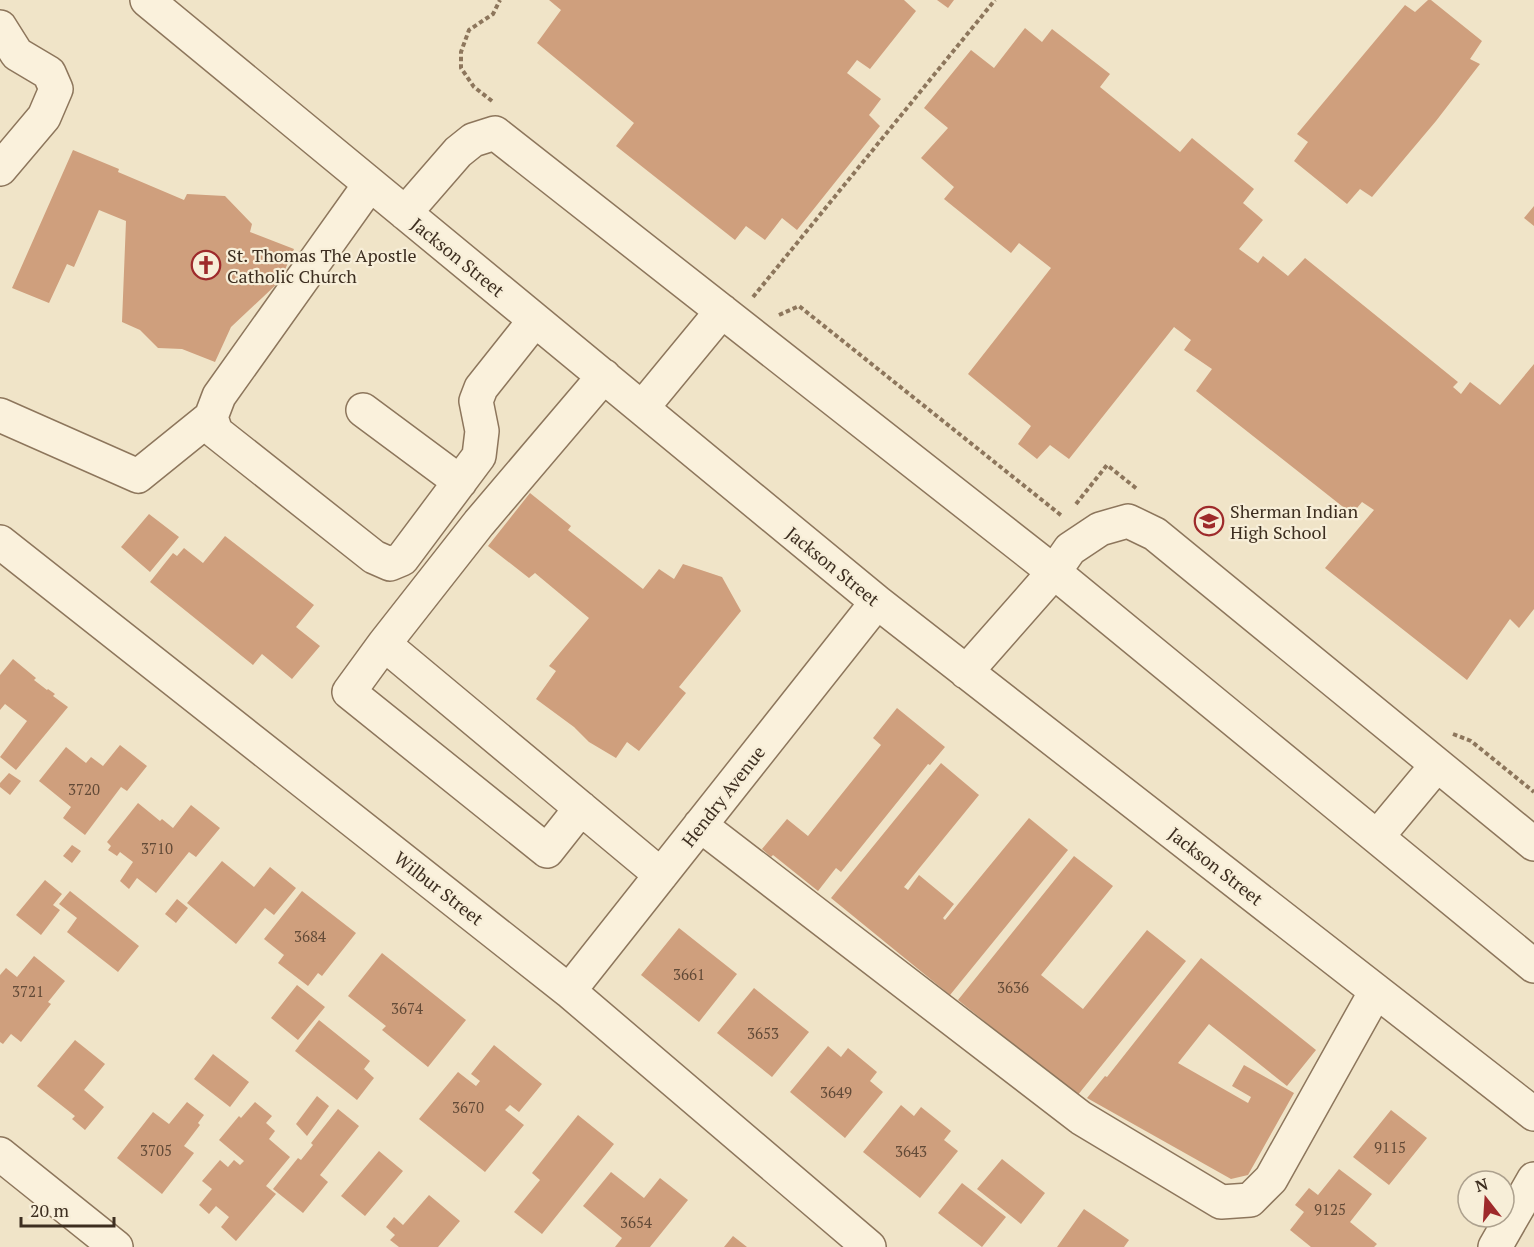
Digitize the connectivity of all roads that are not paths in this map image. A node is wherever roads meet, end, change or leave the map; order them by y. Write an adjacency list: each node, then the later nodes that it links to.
1 (147, 0): 4 (street, Jackson Street)
2 (6, 52): 3 (street)
3 (0, 169)
4 (370, 184): 5 (street, Jackson Street); 12 (street)
5 (405, 213): 6 (street); 7 (street, Jackson Street)
6 (735, 307): 9 (street); 15 (street)
7 (535, 320): 8 (street, Jackson Street); 13 (street)
8 (603, 376): 9 (street, Jackson Street); 17 (street)
9 (642, 408): 16 (street, Jackson Street)
10 (363, 410): 13 (street)
11 (0, 415): 12 (street)
12 (211, 417): 13 (street)
13 (460, 482)
14 (0, 542): 26 (street, Wilbur Street)
15 (1054, 572): 18 (street); 19 (street); 22 (street)
16 (877, 602): 18 (street, Jackson Street); 21 (street, Hendry Avenue)
17 (384, 644): 20 (street); 20 (street)
18 (966, 672): 27 (street, Jackson Street)
19 (1437, 765): 22 (street); 23 (street)
20 (581, 808): 24 (street)
21 (700, 825): 24 (street, Hendry Avenue); 27 (street)
22 (1377, 837): 25 (street)
23 (1534, 844)
24 (661, 875): 26 (street, Hendry Avenue)
25 (1534, 966)
26 (569, 991): 32 (street, Wilbur Street)
27 (1376, 991): 28 (street, Jackson Street)
28 (1534, 1114)
29 (0, 1154): 31 (street)
30 (1534, 1179): 33 (street)
31 (116, 1247)
32 (869, 1247)
33 (1495, 1247)

